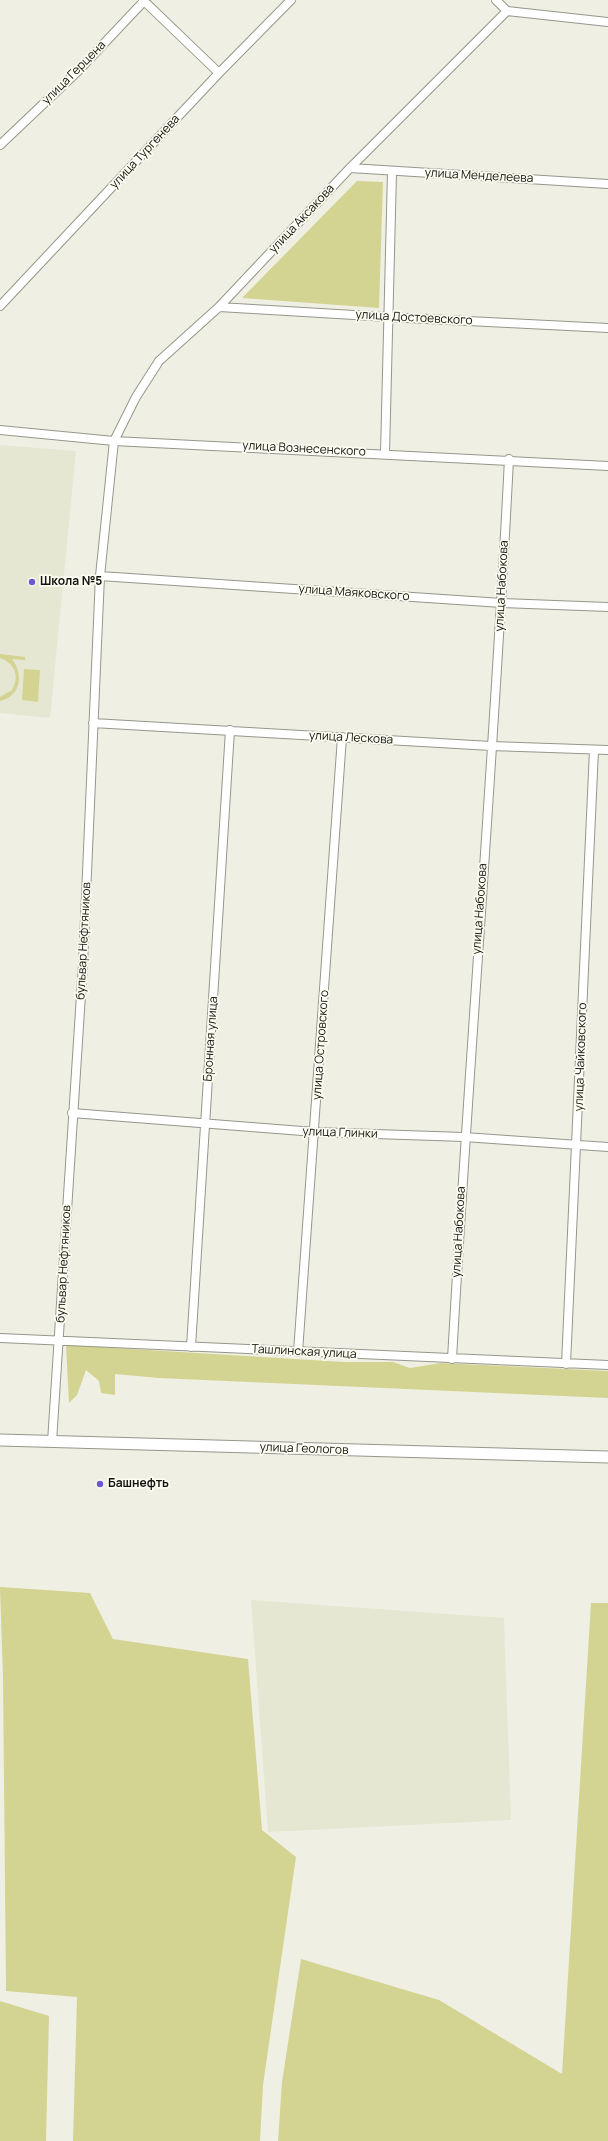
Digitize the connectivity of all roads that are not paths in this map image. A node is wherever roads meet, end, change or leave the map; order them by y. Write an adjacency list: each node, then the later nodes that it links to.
1 (144, 0): 6 (street); 7 (street, улица Герцена)
2 (291, 0): 6 (street, улица Тургенева)
3 (496, 0): 4 (street)
4 (507, 11): 5 (street); 8 (street, улица Аксакова)
5 (608, 22)
6 (219, 73): 11 (street, улица Тургенева)
7 (0, 145)
8 (350, 168): 9 (street, улица Менделеева); 12 (street, улица Аксакова)
9 (392, 172): 10 (street, улица Менделеева); 13 (street)
10 (608, 184)
11 (0, 306)
12 (219, 307): 13 (street, улица Достоевского); 16 (street, улица Аксакова)
13 (388, 318): 14 (street, улица Достоевского); 17 (street)
14 (608, 328)
15 (0, 430): 16 (street, улица Вознесенского)
16 (114, 441): 17 (street, улица Вознесенского); 20 (street, бульвар Нефтяников)
17 (385, 453): 18 (street, улица Вознесенского)
18 (509, 459): 19 (street, улица Вознесенского); 21 (street, улица Набокова)
19 (608, 466)
20 (100, 576): 21 (street, улица Маяковского); 23 (street, бульвар Нефтяников)
21 (502, 603): 22 (street, улица Маяковского); 26 (street, улица Набокова)
22 (608, 607)
23 (93, 723): 24 (street, улица Лескова); 29 (street, бульвар Нефтяников)
24 (230, 730): 25 (street, улица Лескова); 30 (street, Бронная улица)
25 (342, 738): 26 (street, улица Лескова); 31 (street, улица Островского)
26 (491, 746): 27 (street, улица Лескова); 32 (street, улица Набокова)
27 (594, 750): 28 (street, улица Лескова); 33 (street, улица Чайковского)
28 (608, 750)
29 (72, 1113): 30 (street, улица Глинки); 36 (street, бульвар Нефтяников)
30 (206, 1125): 31 (street, улица Глинки); 37 (street, Бронная улица)
31 (315, 1132): 32 (street, улица Глинки); 38 (street, улица Островского)
32 (464, 1137): 33 (street, улица Глинки); 39 (street, улица Набокова)
33 (578, 1145): 34 (street, улица Глинки); 40 (street, улица Чайковского)
34 (608, 1147)
35 (0, 1338): 36 (street, Ташлинская улица)
36 (59, 1342): 37 (street, Ташлинская улица); 43 (street, бульвар Нефтяников)
37 (191, 1347): 38 (street, Ташлинская улица)
38 (298, 1352): 39 (street, Ташлинская улица)
39 (452, 1359): 40 (street, Ташлинская улица)
40 (566, 1364): 41 (street, Ташлинская улица)
41 (608, 1365)
42 (0, 1440): 43 (main road, улица Геологов)
43 (52, 1442): 44 (main road, улица Геологов)
44 (608, 1457)

